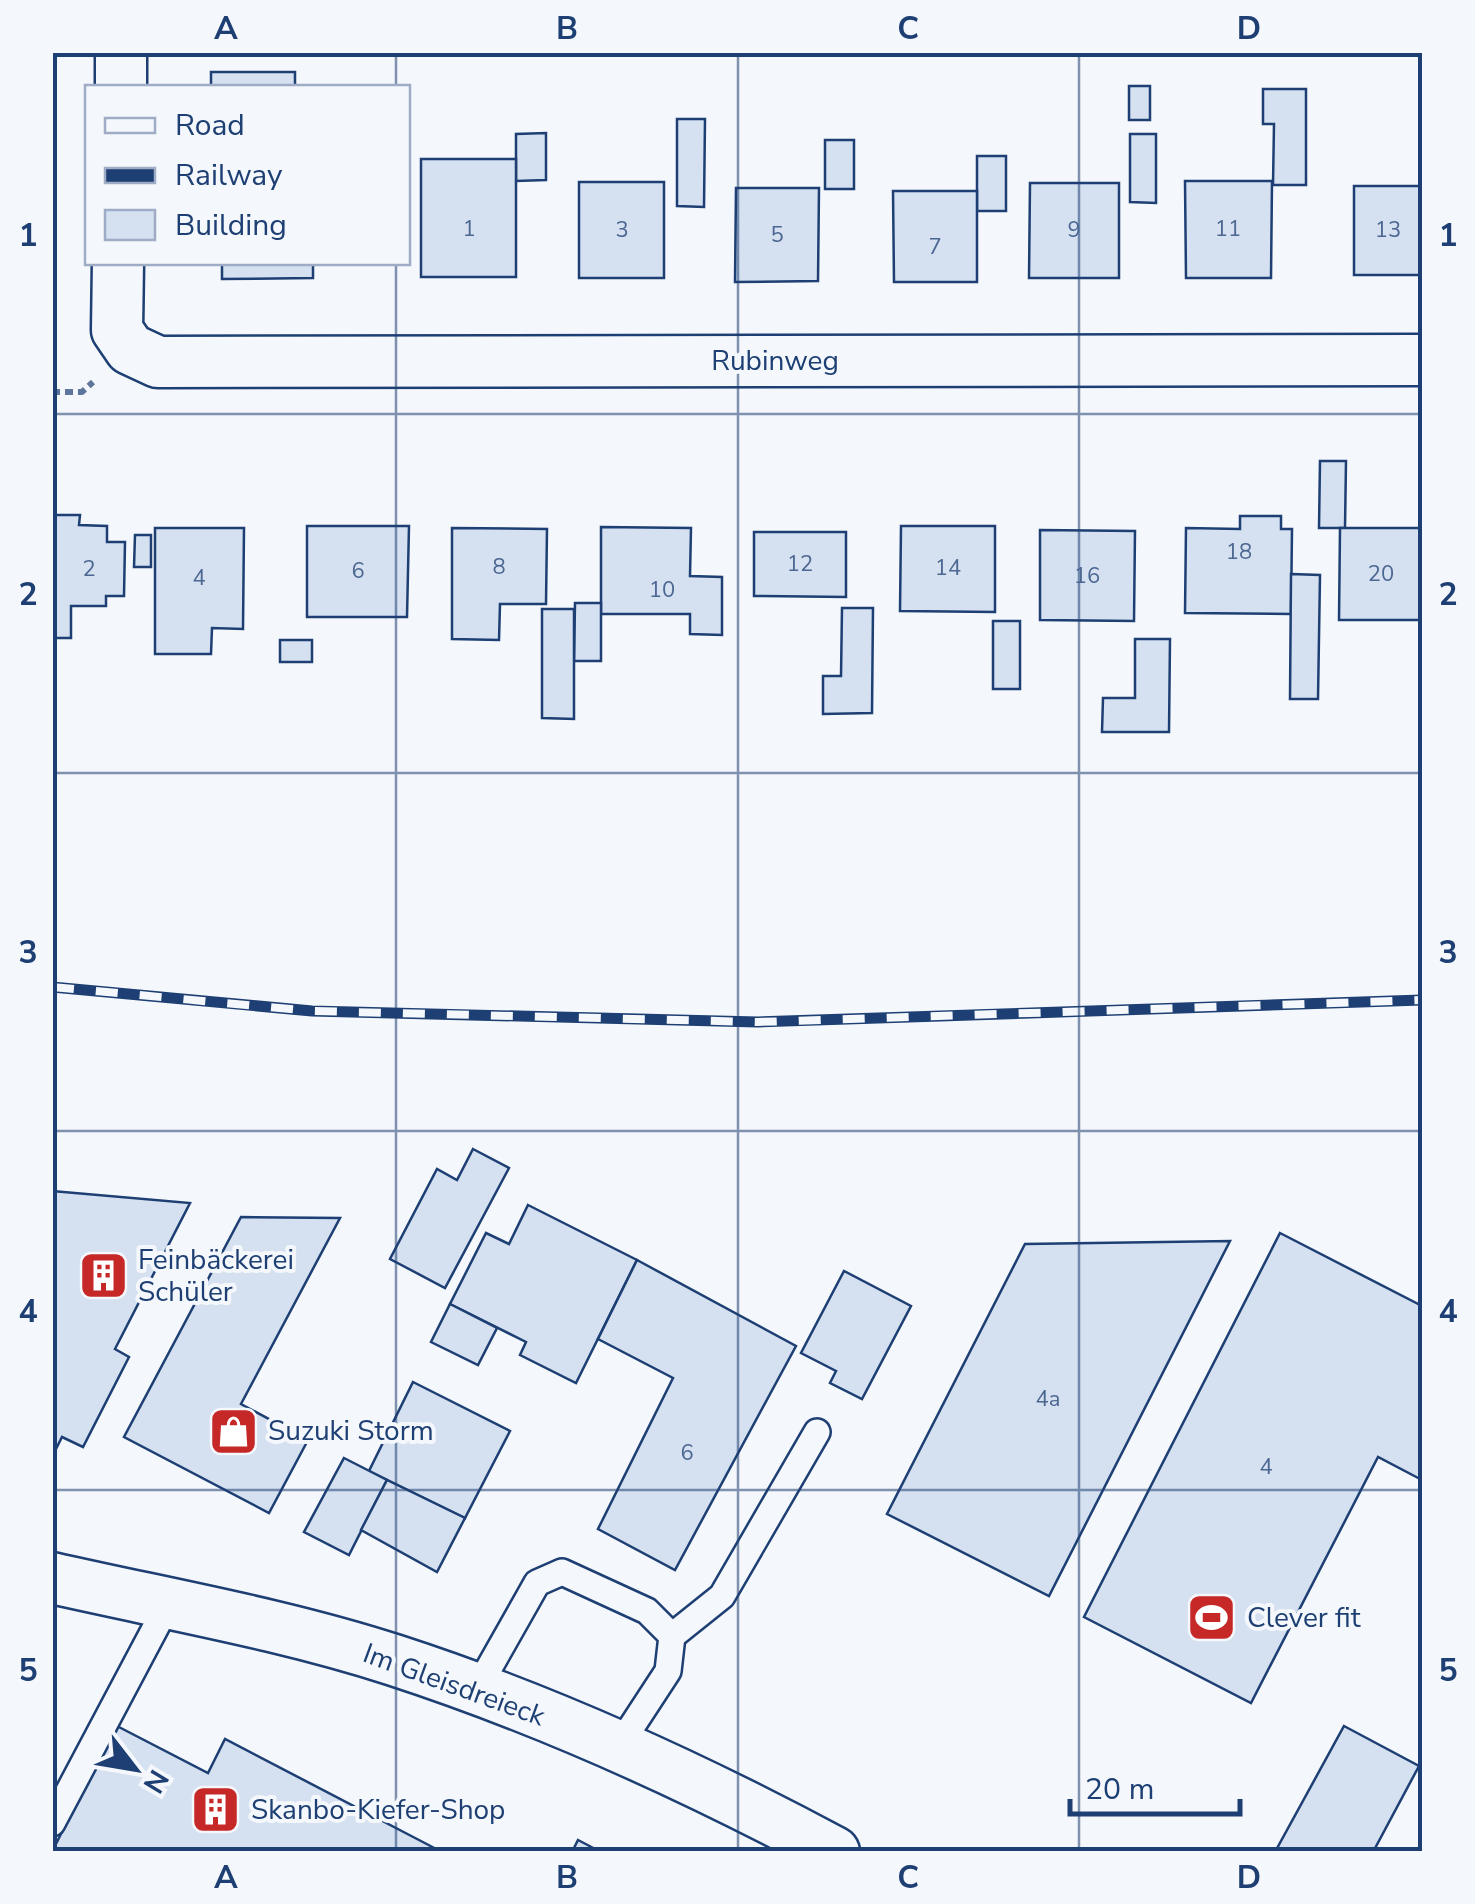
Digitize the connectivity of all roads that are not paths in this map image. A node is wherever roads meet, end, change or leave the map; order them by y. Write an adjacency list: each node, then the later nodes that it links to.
1 (121, 52): 2 (street)
2 (120, 85)
3 (118, 265): 4 (street, Rubinweg)
4 (1422, 360)
5 (817, 1432): 8 (lane)
6 (52, 1578): 7 (street, Im Gleisdreieck)
7 (168, 1604): 9 (street, Im Gleisdreieck); 11 (lane)
8 (672, 1636): 9 (lane); 10 (lane)
9 (476, 1691): 10 (street, Im Gleisdreieck)
10 (619, 1746): 12 (street, Im Gleisdreieck)
11 (52, 1822)
12 (820, 1848)

